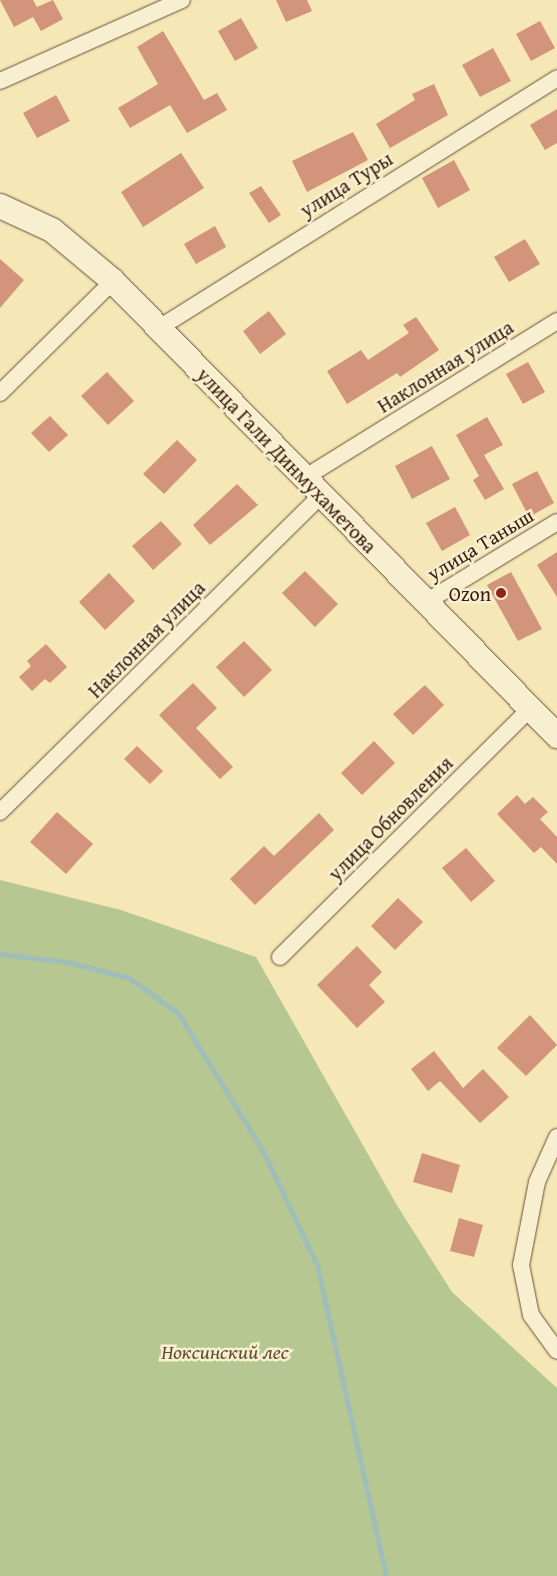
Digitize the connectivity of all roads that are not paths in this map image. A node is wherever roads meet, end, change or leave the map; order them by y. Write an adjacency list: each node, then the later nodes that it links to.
1 (182, 0): 3 (street)
2 (557, 78): 7 (street, улица Туры)
3 (0, 81)
4 (0, 206): 5 (street, улица Гали Динмухаметова)
5 (114, 281): 7 (street, улица Гали Динмухаметова); 8 (street)
6 (557, 321): 9 (street, Наклонная улица)
7 (159, 328): 9 (street, улица Гали Динмухаметова)
8 (0, 393)
9 (304, 478): 10 (street, улица Гали Динмухаметова)
10 (321, 496): 12 (street, улица Гали Динмухаметова); 15 (street, Наклонная улица)
11 (557, 522): 12 (street, улица Таныш)
12 (426, 602): 13 (street, улица Гали Динмухаметова)
13 (530, 709): 14 (street, улица Гали Динмухаметова); 16 (street, улица Обновления)
14 (555, 732)
15 (0, 812)
16 (280, 957)
17 (557, 1137): 18 (street)
18 (557, 1351)

